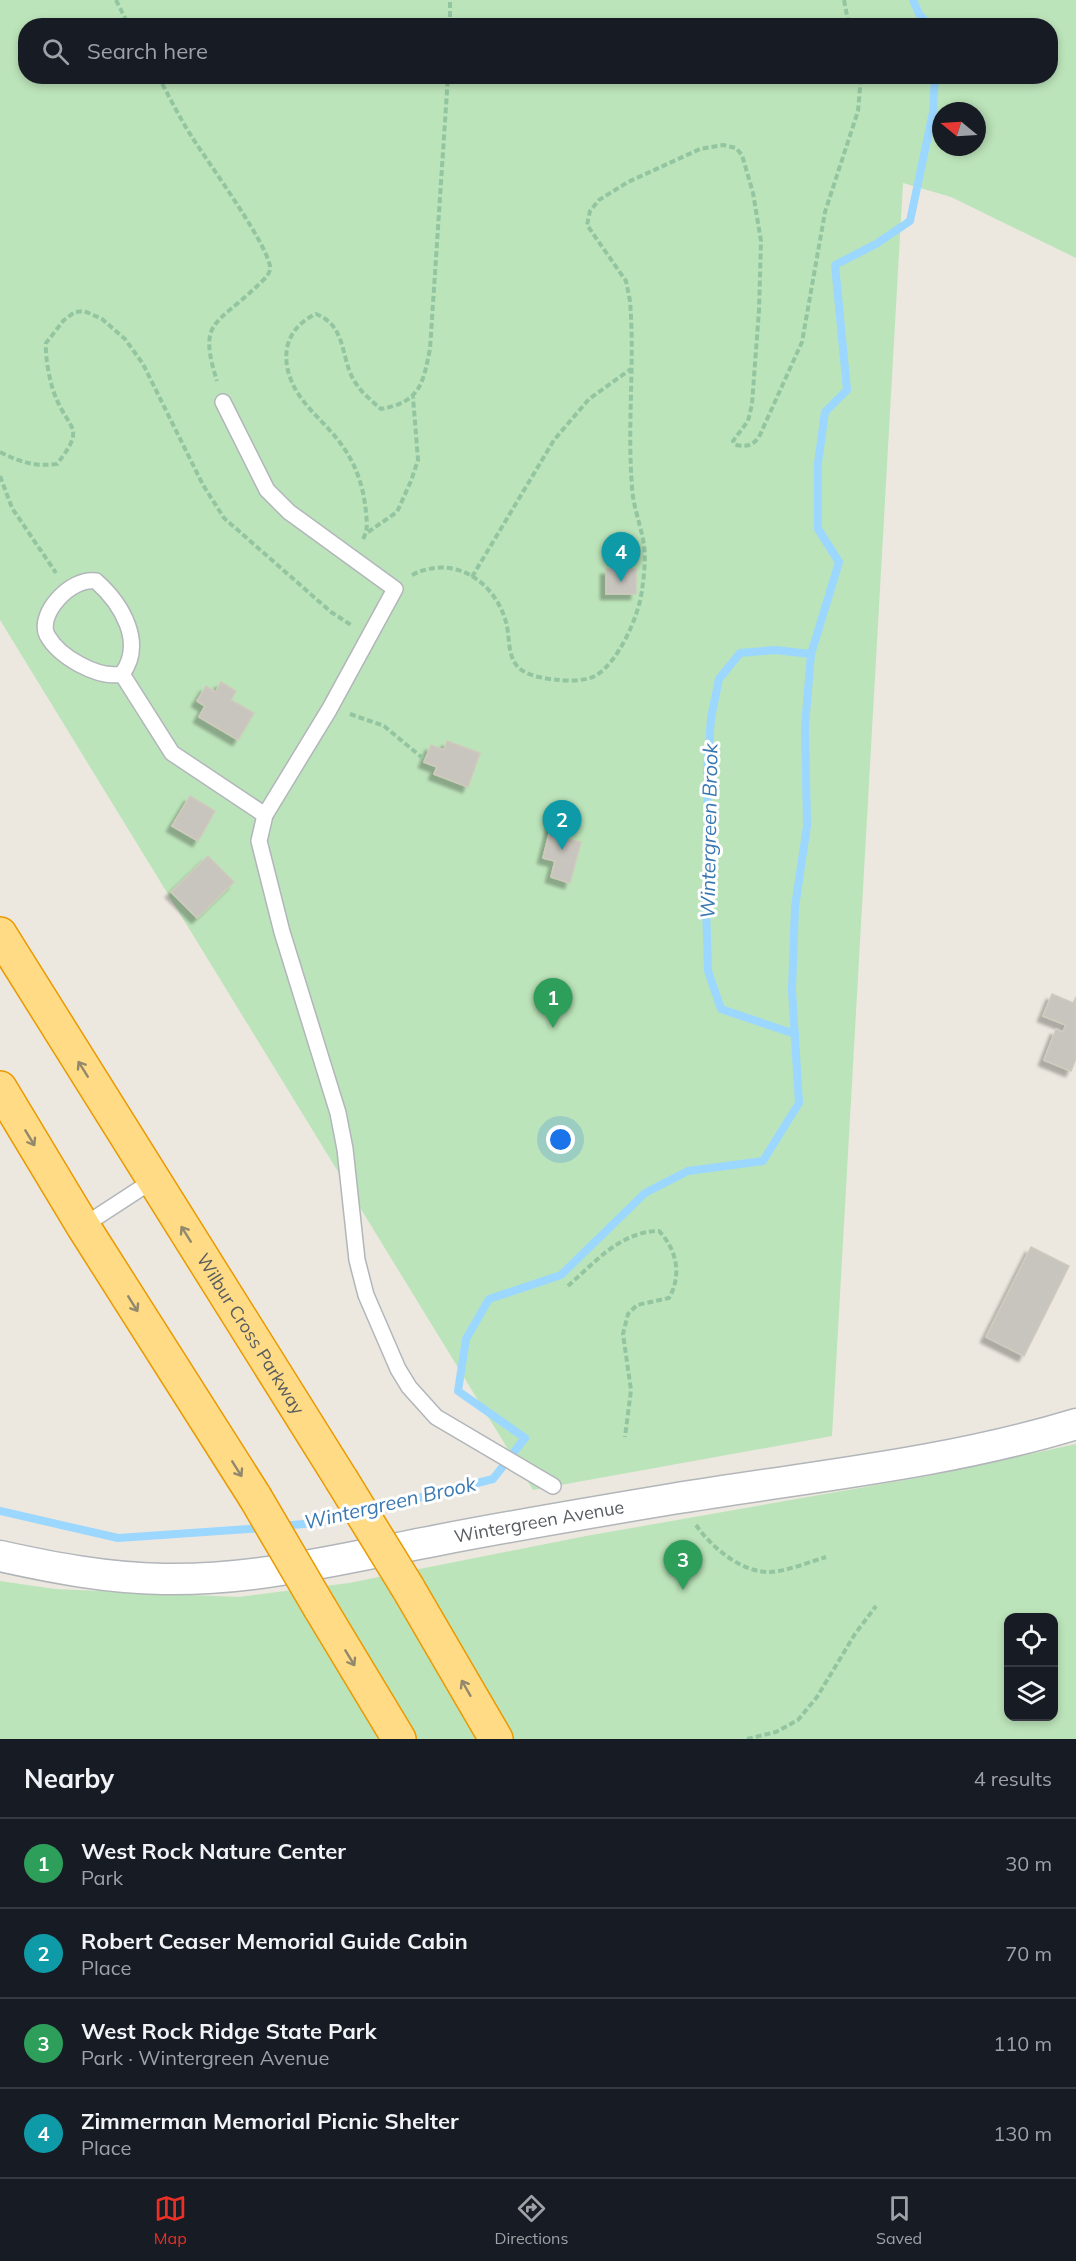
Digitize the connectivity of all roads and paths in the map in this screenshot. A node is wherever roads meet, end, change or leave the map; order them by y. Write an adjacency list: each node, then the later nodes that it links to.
1 (116, 0): 4 (path)
2 (450, 0): 5 (path)
3 (844, 0): 6 (path)
4 (125, 18)
5 (450, 18)
6 (847, 18)
7 (162, 84): 12 (path)
8 (447, 84): 11 (path)
9 (860, 84): 10 (path)
10 (631, 369): 17 (path); 17 (path)
11 (413, 397): 15 (path); 15 (path)
12 (223, 402): 16 (lane)
13 (0, 452): 20 (path)
14 (0, 476): 18 (path)
15 (367, 532): 16 (path)
16 (352, 558): 19 (lane)
17 (472, 577): 19 (path)
18 (66, 589): 21 (lane); 21 (lane)
19 (395, 589): 20 (lane)
20 (370, 637): 22 (lane)
21 (122, 674): 24 (lane)
22 (329, 710): 23 (path); 24 (lane)
23 (424, 760)
24 (265, 815): 32 (lane)
25 (0, 934): 27 (highway, Wilbur Cross Parkway, one-way to 25)
26 (0, 1088): 28 (highway, one-way to 28)
27 (152, 1181): 28 (lane); 38 (highway, Wilbur Cross Parkway, one-way to 27, bridge)
28 (83, 1226): 37 (highway, one-way to 37, bridge)
29 (568, 1286): 31 (path)
30 (1076, 1424): 33 (street, Wintergreen Avenue)
31 (625, 1437)
32 (553, 1486)
33 (682, 1498): 34 (street, Wintergreen Avenue); 35 (path)
34 (0, 1556)
35 (826, 1557)
36 (876, 1606): 39 (path)
37 (399, 1739)
38 (496, 1739)
39 (747, 1739)

